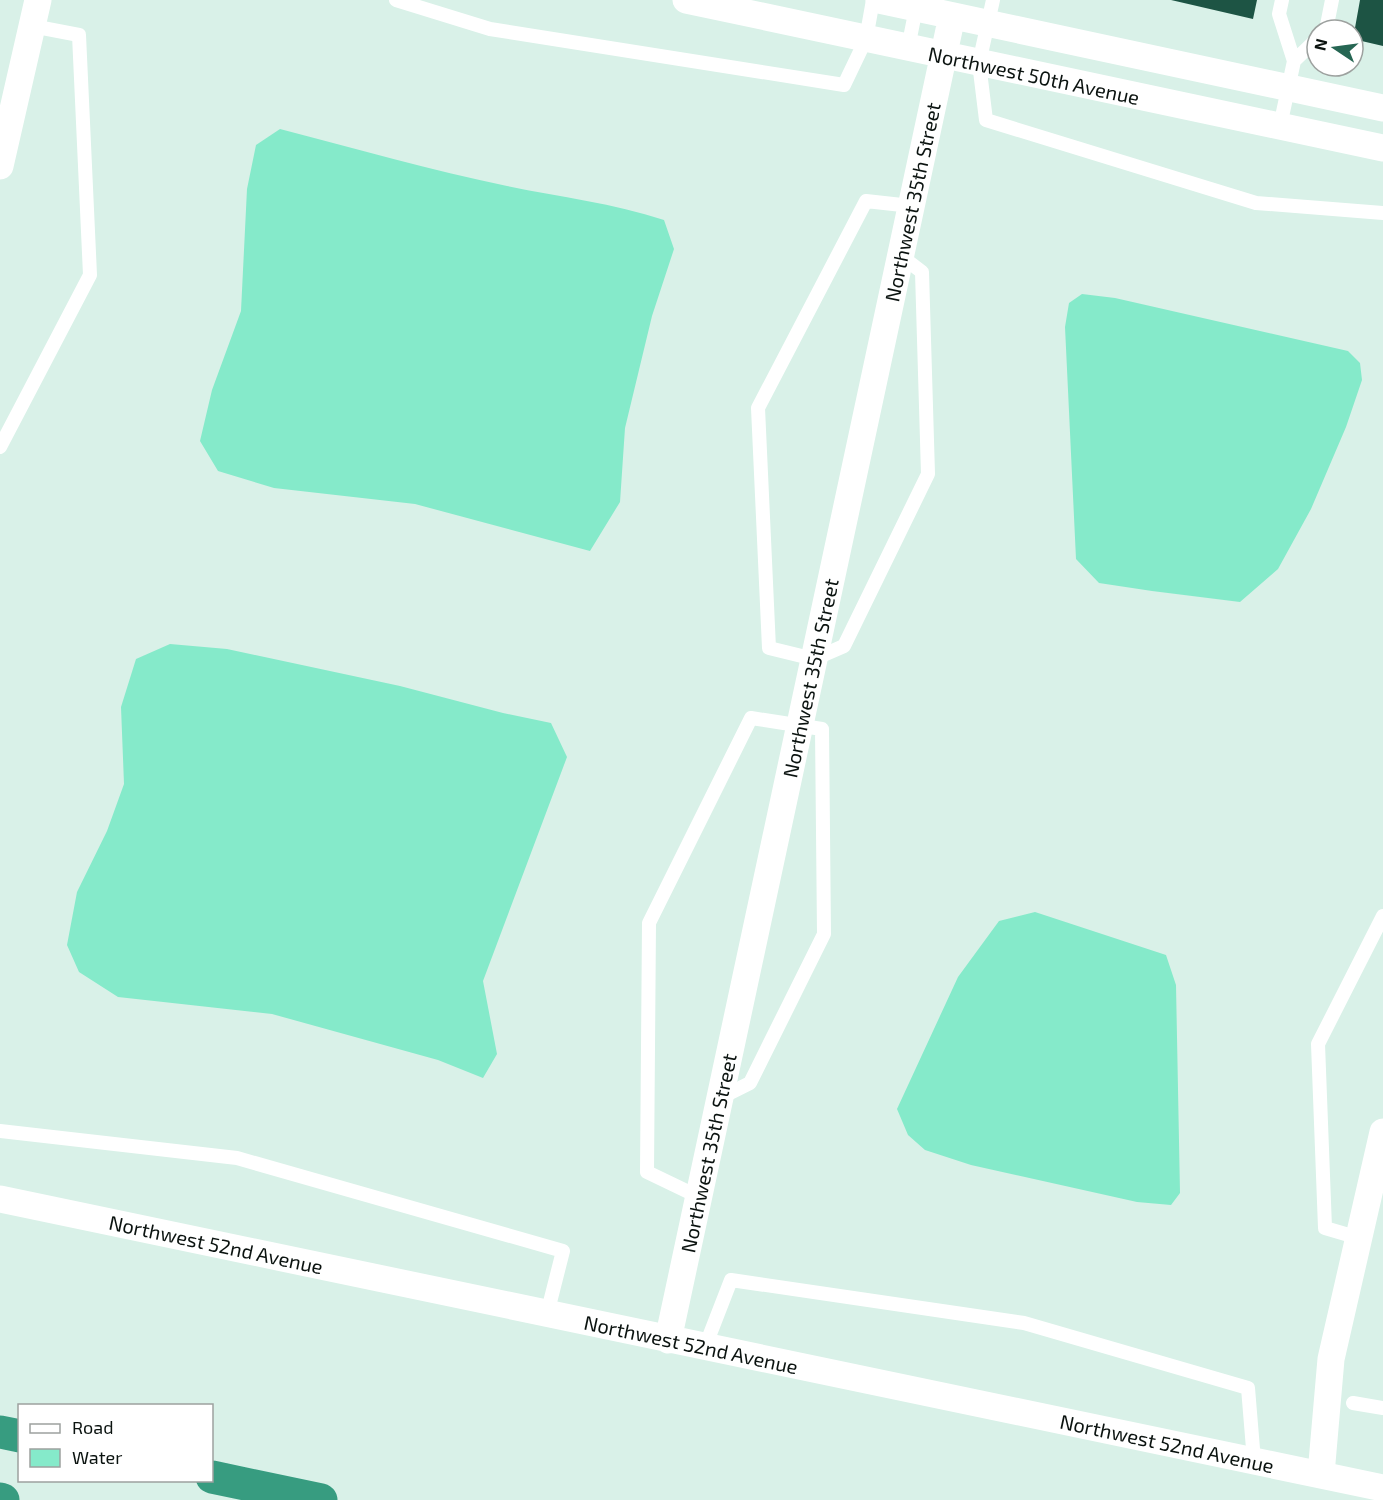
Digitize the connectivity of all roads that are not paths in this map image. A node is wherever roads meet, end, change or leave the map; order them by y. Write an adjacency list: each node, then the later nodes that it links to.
1 (396, 0): 12 (lane)
2 (686, 0): 12 (street, Northwest 50th Avenue)
3 (873, 0): 12 (lane)
4 (879, 0): 7 (street, Northwest 50th Avenue)
5 (1282, 0): 16 (lane)
6 (1332, 0): 11 (lane)
7 (917, 4): 10 (street, Northwest 50th Avenue); 13 (lane)
8 (990, 12): 10 (street, Northwest 50th Avenue); 17 (lane); 18 (street, Northwest 50th Avenue)
9 (35, 13): 21 (street); 27 (lane)
10 (952, 16): 15 (street, Northwest 35th Street)
11 (1328, 18)
12 (866, 39): 13 (street, Northwest 50th Avenue)
13 (908, 48): 15 (street, Northwest 50th Avenue)
14 (1305, 50): 16 (lane)
15 (943, 56): 17 (street, Northwest 50th Avenue); 24 (street, Northwest 35th Street)
16 (1293, 61): 18 (lane)
17 (979, 63): 20 (street, Northwest 50th Avenue); 25 (lane)
18 (1288, 88): 19 (street, Northwest 50th Avenue); 20 (lane)
19 (1383, 108)
20 (1280, 126): 22 (street, Northwest 50th Avenue)
21 (4, 133): 23 (street)
22 (1383, 148)
23 (0, 166)
24 (911, 206): 26 (street, Northwest 35th Street); 28 (lane)
25 (1383, 213)
26 (900, 256): 28 (street, Northwest 35th Street); 28 (lane)
27 (0, 447)
28 (814, 659): 29 (street, Northwest 35th Street)
29 (800, 725): 31 (street, Northwest 35th Street); 31 (lane); 34 (lane)
30 (1383, 916): 36 (lane)
31 (720, 1098): 34 (street, Northwest 35th Street)
32 (0, 1131): 37 (lane)
33 (1383, 1132): 36 (street)
34 (699, 1197): 38 (street, Northwest 35th Street)
35 (0, 1199): 37 (street, Northwest 52nd Avenue)
36 (1359, 1238): 45 (street)
37 (547, 1314): 38 (street, Northwest 52nd Avenue)
38 (668, 1340): 39 (street, Northwest 52nd Avenue)
39 (705, 1347): 44 (street, Northwest 52nd Avenue); 44 (lane)
40 (1353, 1403): 41 (lane)
41 (1383, 1408)
42 (0, 1432): 43 (highway)
43 (18, 1436)
44 (1254, 1461): 45 (street, Northwest 52nd Avenue)
45 (1321, 1474): 47 (street, Northwest 52nd Avenue)
46 (213, 1477): 48 (highway)
47 (1383, 1488)
48 (321, 1500)

